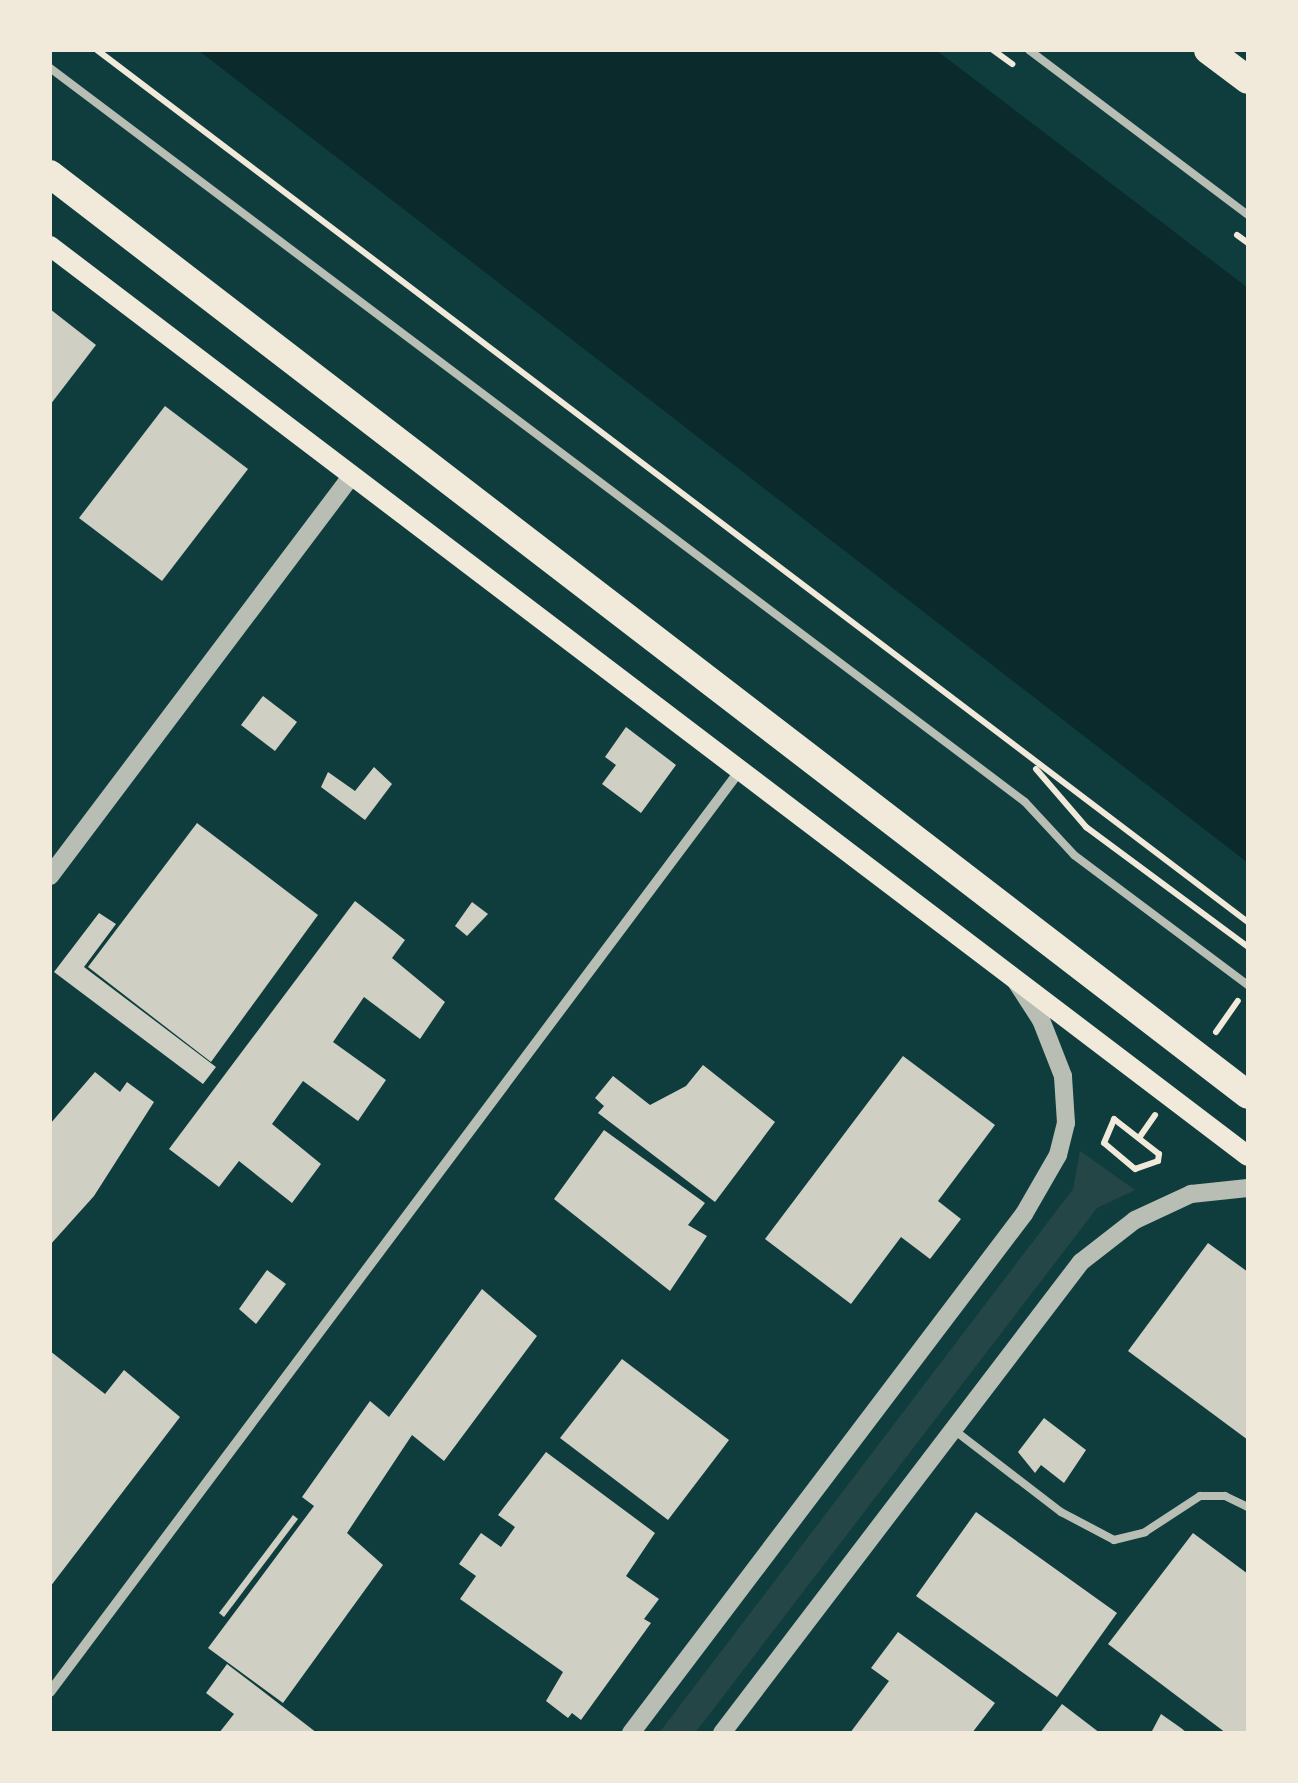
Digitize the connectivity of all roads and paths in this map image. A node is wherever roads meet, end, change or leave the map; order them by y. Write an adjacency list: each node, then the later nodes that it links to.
1 (97, 50): 10 (path)
2 (1029, 50): 7 (lane)
3 (1208, 50): 5 (highway)
4 (50, 68): 16 (lane)
5 (1248, 80)
6 (50, 177): 17 (highway)
7 (1248, 215)
8 (50, 246): 9 (main road)
9 (351, 477): 11 (main road); 12 (street)
10 (1026, 756): 13 (path); 14 (path)
11 (742, 768): 15 (main road); 23 (street)
12 (52, 869)
13 (1248, 922)
14 (1248, 947)
15 (1006, 966): 19 (main road); 24 (street)
16 (1248, 985)
17 (1248, 1094)
18 (1159, 1154): 18 (path)
19 (1248, 1156)
20 (1248, 1188): 21 (street)
21 (954, 1430): 22 (lane); 25 (street)
22 (1248, 1508)
23 (50, 1692)
24 (631, 1733)
25 (722, 1733)

